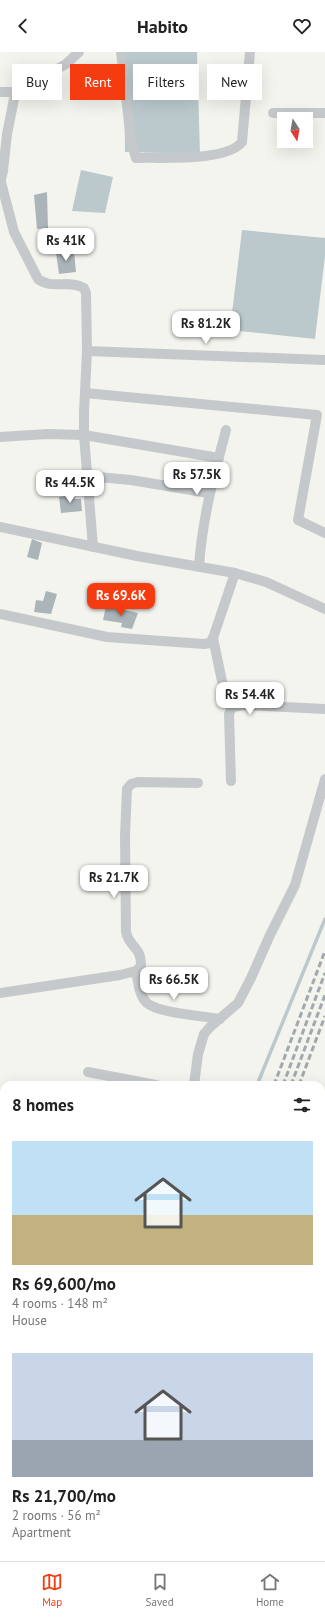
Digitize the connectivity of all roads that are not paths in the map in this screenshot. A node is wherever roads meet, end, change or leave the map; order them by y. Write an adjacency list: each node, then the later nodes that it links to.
1 (80, 52): 4 (street)
2 (121, 52): 3 (street)
3 (250, 52)
4 (62, 66)
5 (0, 92): 6 (street)
6 (12, 92)
7 (14, 100): 10 (street)
8 (273, 113): 9 (street)
9 (325, 113)
10 (0, 183): 11 (street)
11 (87, 351): 12 (street); 13 (street)
12 (325, 360)
13 (85, 393): 15 (street); 21 (street)
14 (226, 430): 17 (street)
15 (84, 436): 16 (street); 17 (street); 18 (street)
16 (0, 437)
17 (218, 458): 19 (street)
18 (87, 476): 19 (street); 22 (street)
19 (209, 493): 23 (street)
20 (0, 527): 22 (street)
21 (325, 533)
22 (93, 547): 23 (street)
23 (199, 567): 24 (street)
24 (235, 573): 25 (street); 27 (street)
25 (325, 609)
26 (0, 614): 27 (street)
27 (213, 638): 28 (street)
28 (232, 708): 29 (street); 31 (street)
29 (325, 709)
30 (325, 779): 35 (street)
31 (231, 781)
32 (198, 783): 33 (street)
33 (136, 971): 34 (street); 35 (street)
34 (0, 993)
35 (220, 1019): 38 (street)
36 (88, 1072): 37 (street)
37 (135, 1081)
38 (195, 1081)

